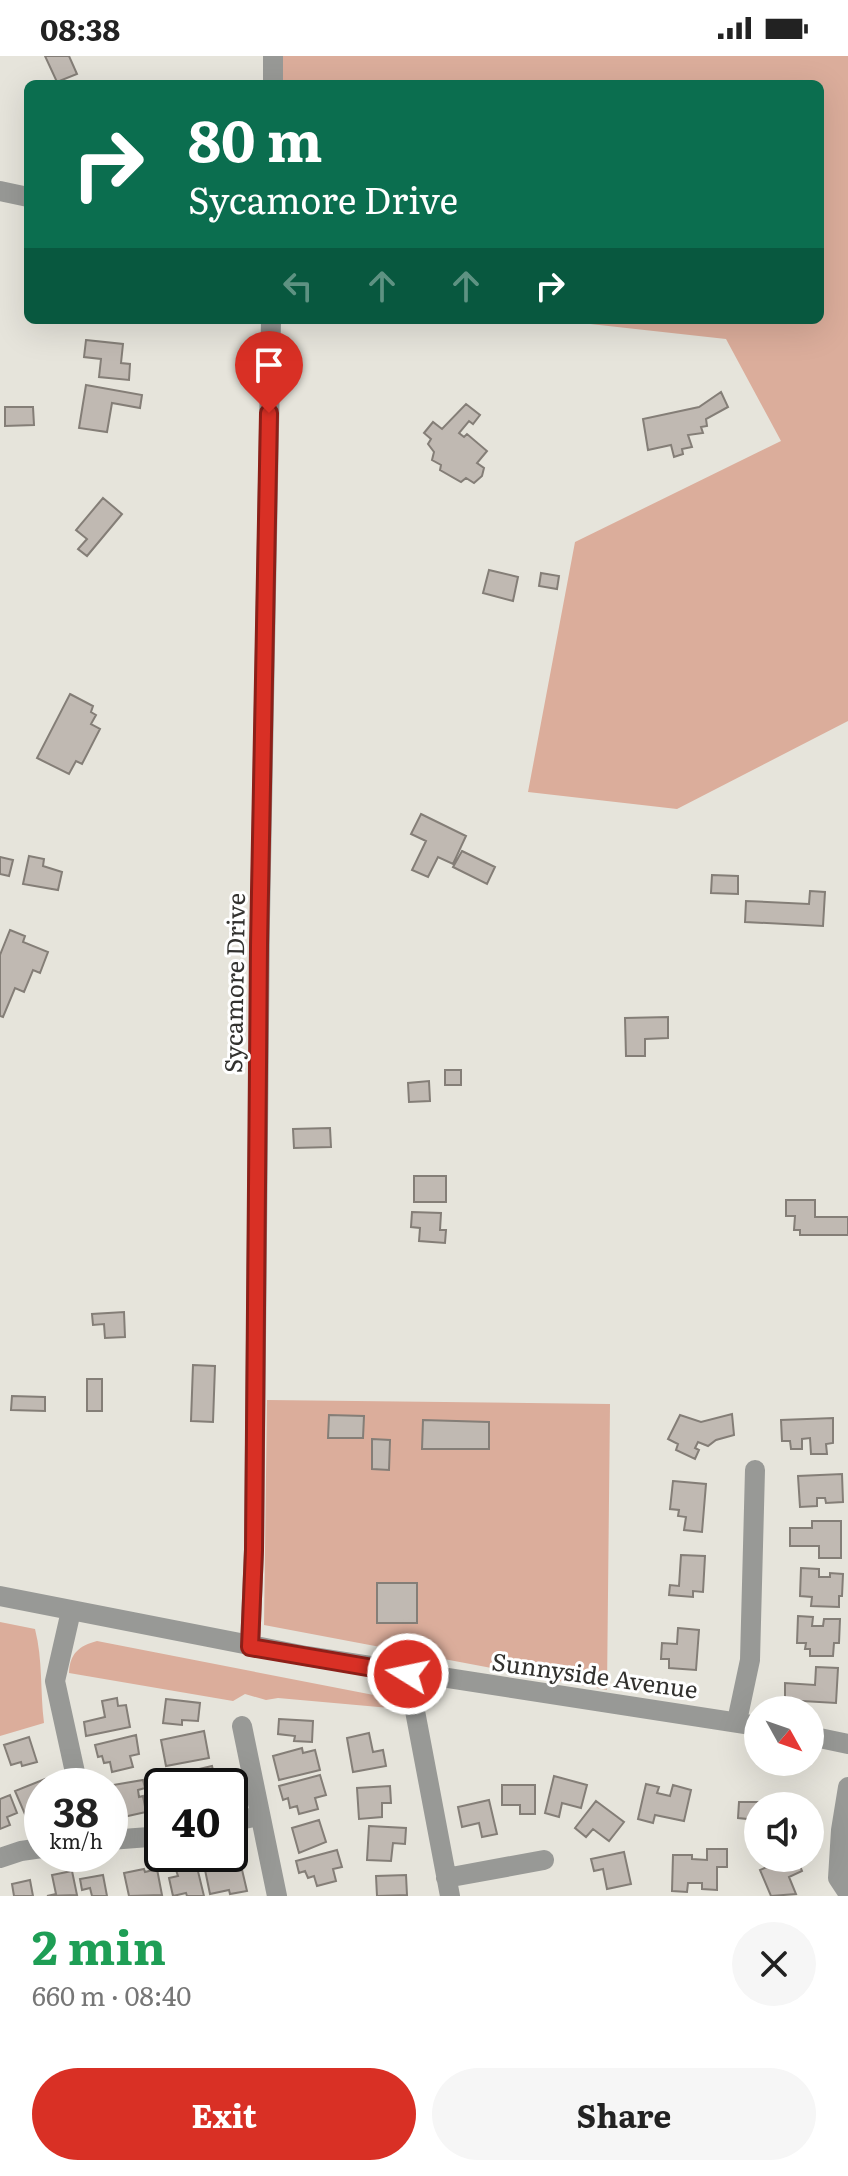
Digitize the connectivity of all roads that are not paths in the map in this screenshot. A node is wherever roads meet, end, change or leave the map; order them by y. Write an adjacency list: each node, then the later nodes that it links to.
1 (273, 56): 2 (street)
2 (273, 80)
3 (0, 191): 4 (street)
4 (24, 196)
5 (271, 324): 9 (street, Sycamore Drive)
6 (755, 1470): 11 (street)
7 (0, 1596): 8 (street, Sunnyside Avenue)
8 (71, 1611): 9 (street, Sunnyside Avenue); 16 (street)
9 (250, 1647): 10 (street, Sunnyside Avenue)
10 (408, 1674): 11 (street, Sunnyside Avenue); 23 (street)
11 (737, 1721): 12 (street, Sunnyside Avenue)
12 (744, 1723)
13 (242, 1726): 18 (street)
14 (824, 1739): 15 (street)
15 (848, 1744)
16 (74, 1768)
17 (848, 1787): 24 (street)
18 (259, 1816): 19 (street); 25 (street)
19 (248, 1818)
20 (24, 1852): 21 (street)
21 (0, 1858)
22 (544, 1860): 23 (street)
23 (448, 1887)
24 (848, 1893)
25 (277, 1896)

